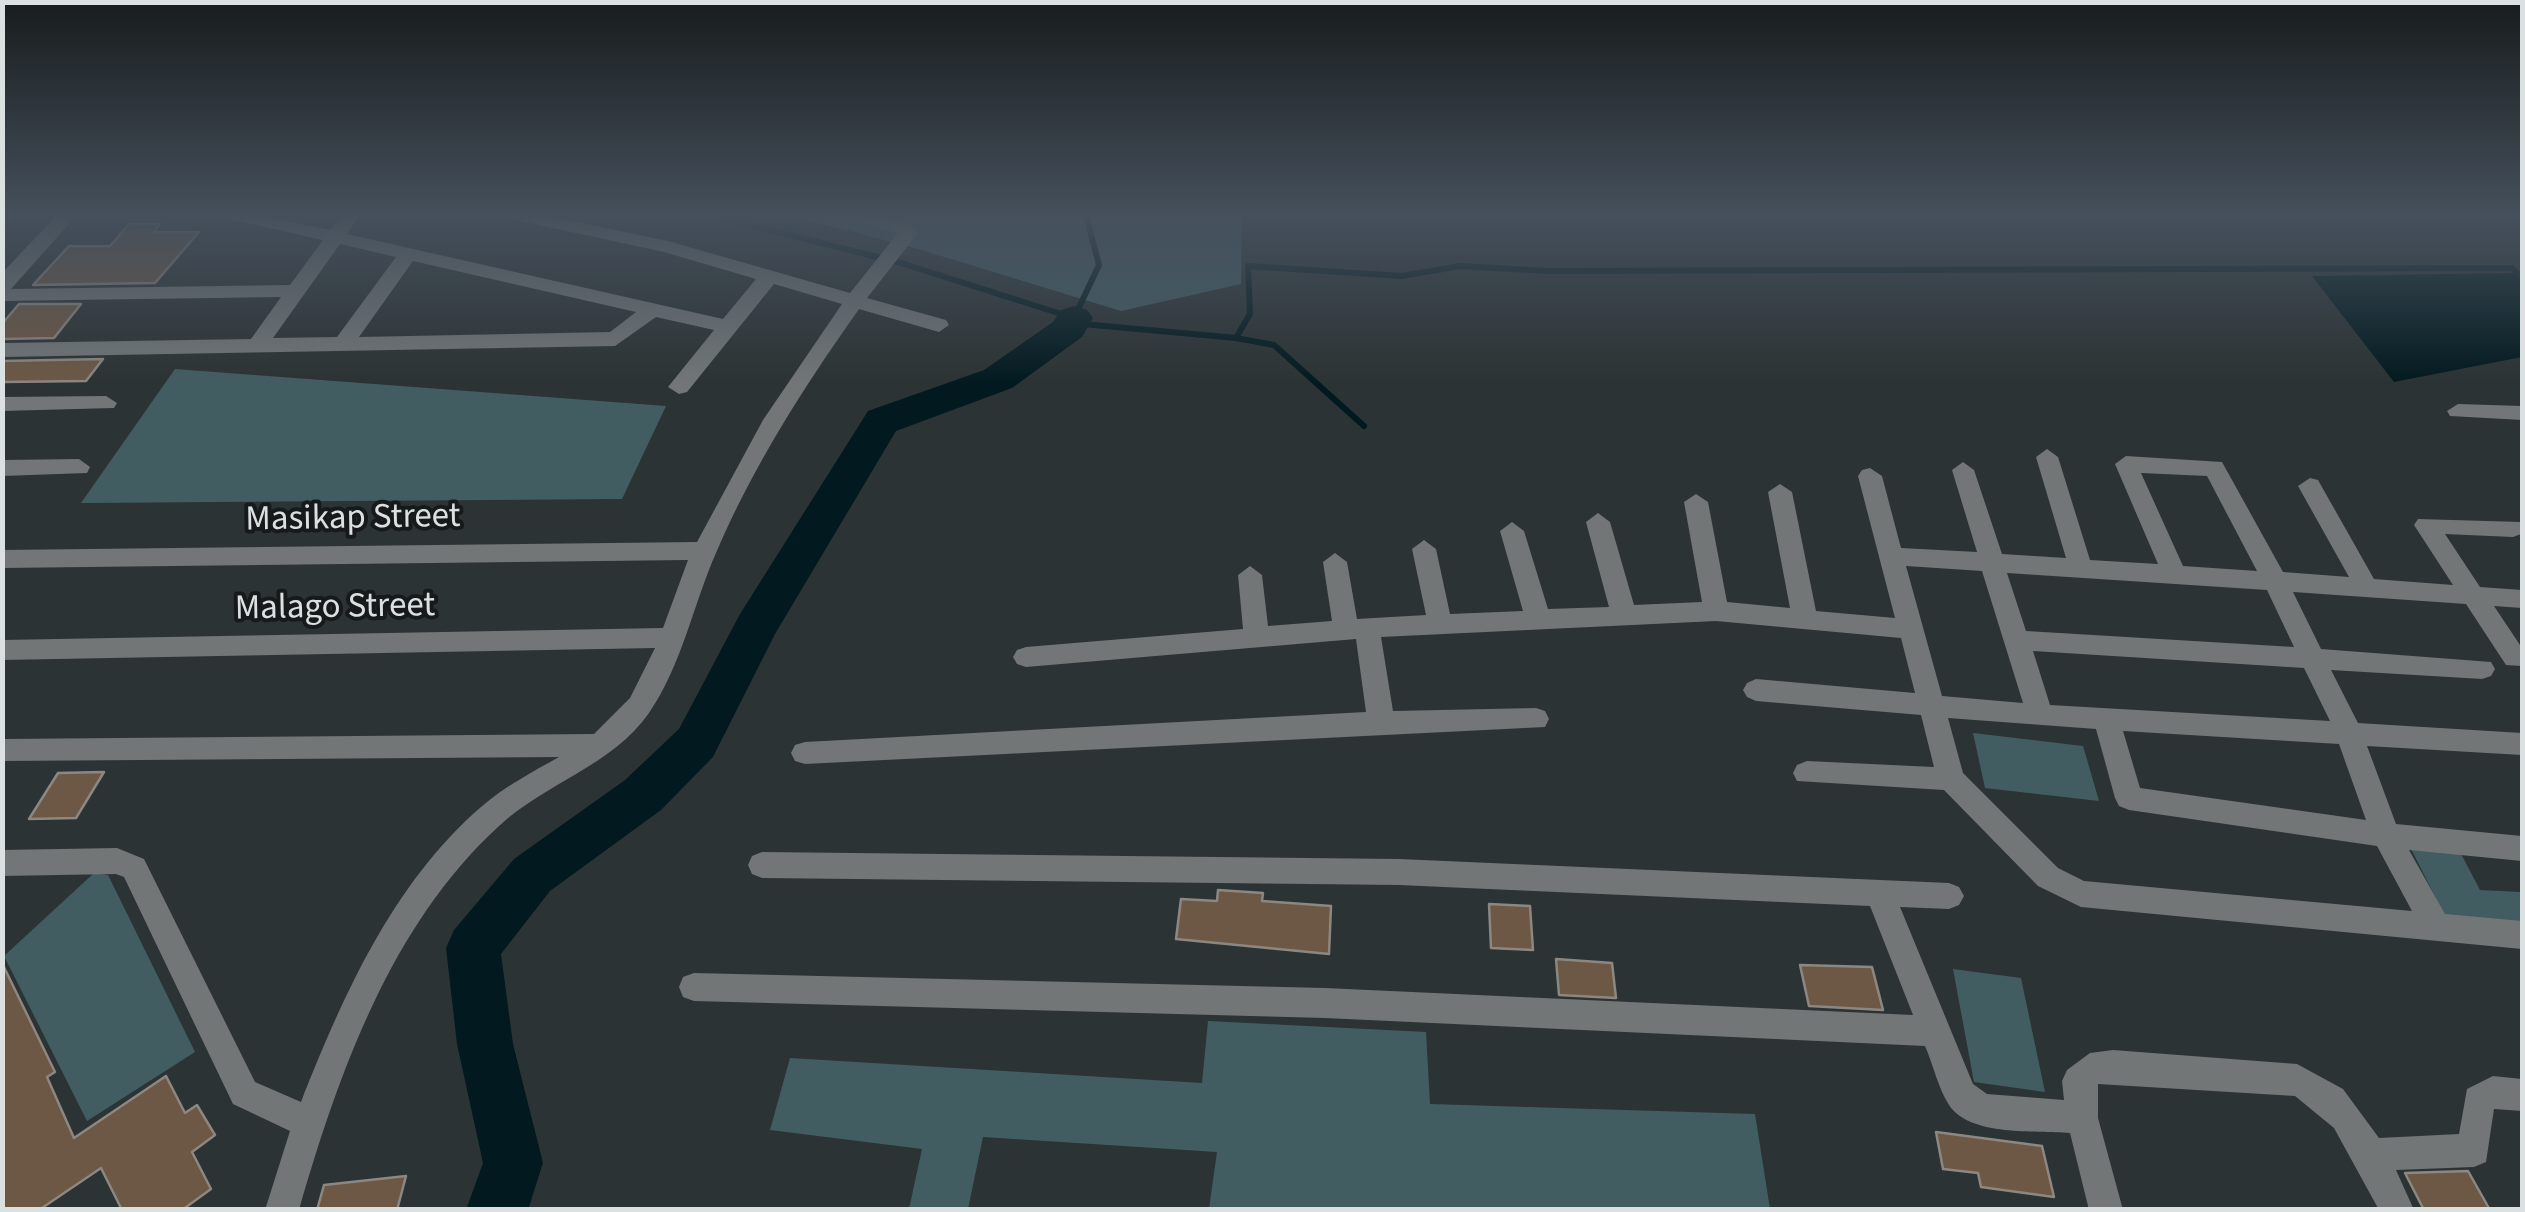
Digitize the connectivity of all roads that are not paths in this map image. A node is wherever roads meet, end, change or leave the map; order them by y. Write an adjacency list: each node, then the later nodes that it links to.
1 (310, 272): 7 (street)
2 (396, 272): 13 (street)
3 (496, 272): 10 (street)
4 (756, 272): 6 (street)
5 (877, 272): 9 (street)
6 (770, 275): 9 (street); 12 (street)
7 (297, 291): 8 (street); 14 (street)
8 (2, 295)
9 (854, 302): 11 (street); 33 (street)
10 (655, 308): 12 (street); 13 (street)
11 (938, 326)
12 (728, 327): 16 (street)
13 (342, 346): 14 (street)
14 (256, 347): 15 (street)
15 (2, 350)
16 (679, 387)
17 (106, 402): 18 (street)
18 (2, 404)
19 (2458, 410): 20 (street)
20 (2522, 414)
21 (2047, 457): 38 (street)
22 (78, 467): 23 (street)
23 (2, 468)
24 (1963, 470): 37 (street)
25 (1870, 476): 34 (street)
26 (2310, 486): 42 (street)
27 (1780, 492): 48 (street)
28 (1696, 502): 45 (street)
29 (1598, 522): 46 (street)
30 (2513, 528): 43 (street)
31 (1512, 531): 47 (street)
32 (1424, 549): 49 (street)
33 (704, 551): 35 (street, Masikap Street); 53 (street)
34 (1893, 556): 37 (street); 51 (street)
35 (2, 558)
36 (1335, 562): 50 (street)
37 (1992, 562): 38 (street); 54 (street)
38 (2082, 569): 40 (street)
39 (1250, 576): 52 (street)
40 (2174, 576): 41 (street); 41 (street)
41 (2274, 582): 42 (street); 57 (street)
42 (2366, 588): 43 (street)
43 (2472, 595): 44 (street); 58 (street)
44 (2522, 599)
45 (1716, 611): 46 (street); 48 (street)
46 (1624, 615): 47 (street)
47 (1538, 619): 49 (street)
48 (1805, 619): 51 (street)
49 (1440, 624): 50 (street)
50 (1356, 629): 52 (street); 65 (street)
51 (1910, 629): 61 (street)
52 (1257, 636): 56 (street)
53 (669, 638): 55 (street, Malago Street); 68 (street)
54 (2018, 640): 57 (street); 62 (street)
55 (2, 650)
56 (1026, 656)
57 (2314, 657): 59 (street); 66 (street)
58 (2514, 658)
59 (2482, 669)
60 (1756, 690): 61 (street)
61 (1930, 707): 62 (street); 72 (street)
62 (2040, 715): 64 (street)
63 (1536, 718): 65 (street)
64 (2106, 719): 66 (street); 73 (street)
65 (1381, 722): 70 (street)
66 (2348, 733): 67 (street); 73 (street)
67 (2522, 744)
68 (600, 745): 69 (street); 85 (street)
69 (2, 750)
70 (805, 753)
71 (1808, 773): 72 (street)
72 (1950, 779): 79 (street)
73 (2386, 835): 74 (street); 79 (street)
74 (2522, 848)
75 (2, 863): 85 (street)
76 (762, 866): 77 (street)
77 (1880, 894): 78 (street); 82 (street)
78 (1949, 896)
79 (2437, 928): 80 (street)
80 (2522, 935)
81 (694, 987): 82 (street)
82 (1934, 1031): 84 (street)
83 (2522, 1095): 86 (street)
84 (2082, 1118): 86 (street); 88 (street)
85 (307, 1122): 87 (street)
86 (2370, 1156): 89 (street)
87 (282, 1210)
88 (2106, 1210)
89 (2396, 1210)

